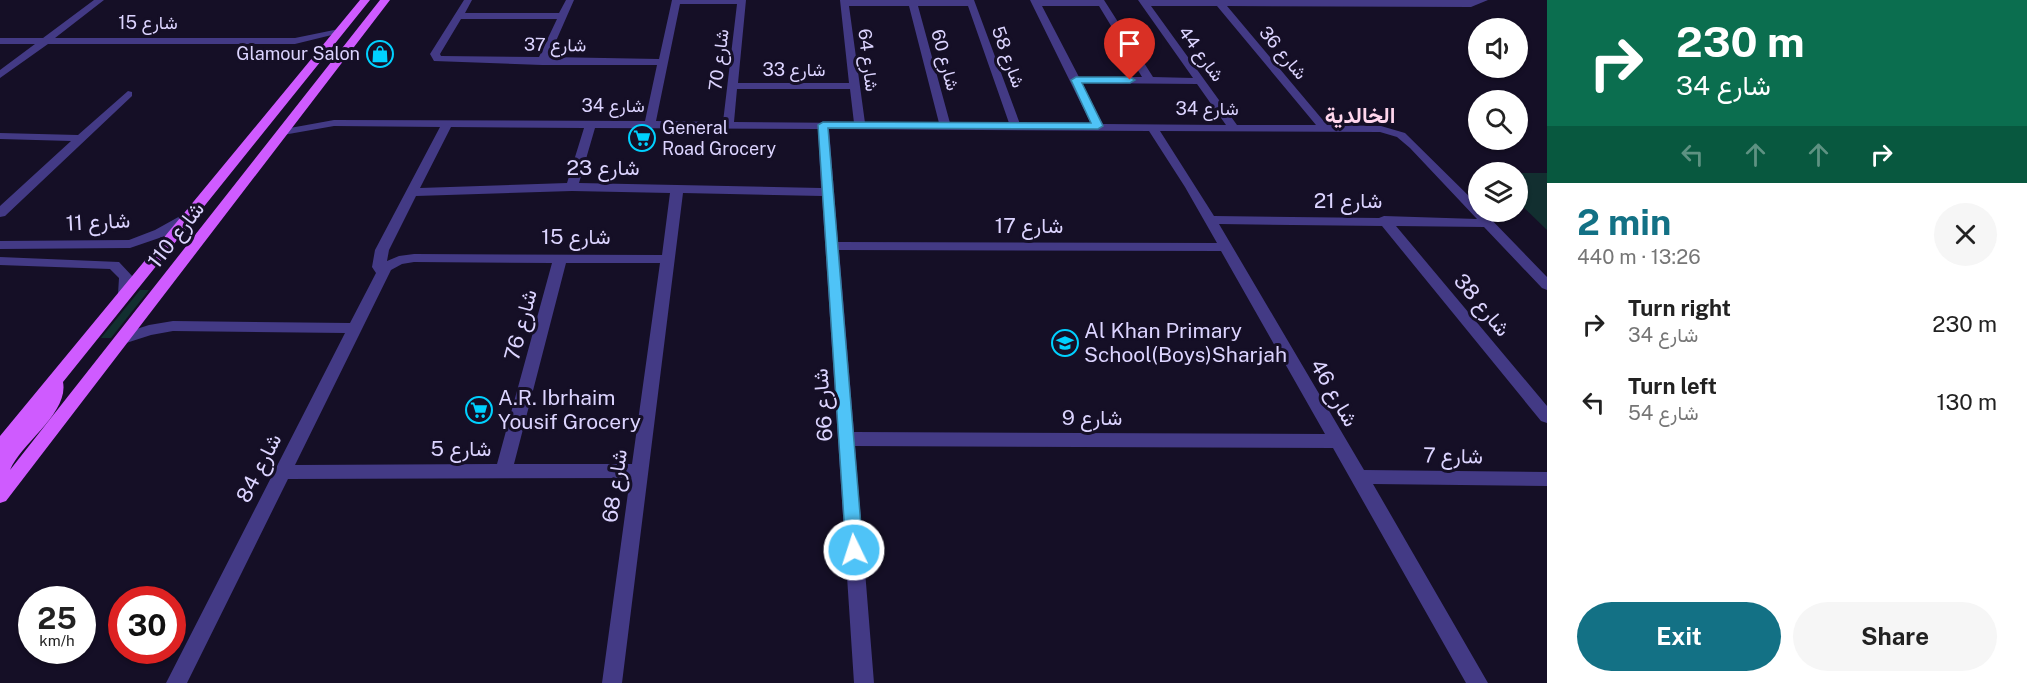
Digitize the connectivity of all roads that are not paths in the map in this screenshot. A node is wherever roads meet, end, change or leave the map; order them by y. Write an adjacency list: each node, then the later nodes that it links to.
1 (100, 0): 21 (street)
2 (365, 0): 19 (main road, شارع 110)
3 (386, 0): 33 (main road, شارع 110)
4 (468, 0): 17 (street)
5 (570, 0): 18 (street)
6 (676, 0): 8 (street); 25 (street)
7 (1484, 0): 15 (street)
8 (742, 1): 30 (street, شارع 70)
9 (844, 1): 16 (street); 31 (street, شارع 64)
10 (971, 1): 16 (street); 41 (street, شارع 58)
11 (1036, 1): 13 (street); 27 (street)
12 (1143, 1): 14 (street); 29 (street, شارع 44)
13 (1101, 2): 28 (street)
14 (1219, 2): 15 (street); 46 (street, شارع 36)
15 (1345, 2)
16 (913, 3): 42 (street, شارع 60)
17 (459, 16): 18 (street); 24 (street, شارع 37)
18 (562, 16): 24 (street)
19 (339, 32): 22 (street, شارع 15); 23 (main road, شارع 110)
20 (0, 41): 21 (street, شارع 15)
21 (44, 41): 22 (street, شارع 15); 26 (street)
22 (295, 41): 23 (street, شارع 15)
23 (323, 52): 55 (main road, شارع 110)
24 (542, 62): 25 (street, شارع 37)
25 (663, 62): 37 (street)
26 (0, 75)
27 (1076, 80): 28 (street); 43 (street)
28 (1149, 80): 29 (street)
29 (1200, 81): 45 (street, شارع 44)
30 (733, 86): 31 (street, شارع 33); 38 (street, شارع 70)
31 (854, 86): 40 (street, شارع 64)
32 (128, 94): 49 (street)
33 (299, 111): 34 (street, شارع 34); 47 (main road, شارع 110)
34 (334, 123): 35 (street, شارع 34); 47 (street, شارع 34)
35 (447, 124): 36 (street, شارع 34); 52 (street)
36 (591, 124): 37 (street, شارع 34); 50 (street)
37 (650, 124): 38 (street, شارع 34)
38 (728, 124): 39 (street, شارع 34)
39 (823, 125): 40 (street, شارع 34); 53 (street, شارع 66)
40 (860, 125): 42 (street, شارع 34)
41 (1015, 125): 42 (street, شارع 34); 43 (street, شارع 34)
42 (945, 126)
43 (1098, 126): 44 (street, شارع 34)
44 (1151, 126): 45 (street, شارع 34); 56 (street, شارع 46)
45 (1233, 127): 46 (street, شارع 34)
46 (1323, 127): 58 (street, شارع 34)
47 (283, 132): 59 (main road, شارع 110)
48 (0, 136): 49 (street)
49 (80, 138): 54 (street)
50 (572, 187): 51 (street, شارع 23); 52 (street, شارع 23)
51 (677, 188): 53 (street, شارع 23); 64 (street, شارع 68)
52 (413, 192): 66 (street)
53 (829, 192): 61 (street, شارع 66)
54 (0, 213)
55 (191, 214): 59 (main road); 60 (street, شارع 11); 68 (main road, شارع 110)
56 (1209, 220): 57 (street, شارع 21); 62 (street, شارع 46)
57 (1384, 220): 58 (street, شارع 21); 74 (street, شارع 38)
58 (1487, 223): 67 (street, شارع 34)
59 (199, 239): 69 (main road, شارع 110)
60 (1, 245)
61 (833, 246): 62 (street, شارع 17); 75 (street, شارع 66)
62 (1225, 247): 76 (street, شارع 46)
63 (560, 258): 64 (street, شارع 15); 66 (street, شارع 15); 78 (street, شارع 76)
64 (668, 259): 79 (street, شارع 68)
65 (0, 261): 68 (street, شارع 11)
66 (382, 272): 71 (street, شارع 84)
67 (1547, 285)
68 (125, 294): 73 (main road, شارع 110)
69 (144, 310): 70 (street); 72 (main road, شارع 110)
70 (173, 326): 71 (street); 72 (street)
71 (353, 328): 80 (street, شارع 84)
72 (123, 339): 82 (main road, شارع 110)
73 (55, 380): 77 (main road, شارع 110); 82 (main road)
74 (1547, 417)
75 (846, 439): 76 (street, شارع 9); 87 (street, شارع 66)
76 (1338, 441): 81 (street, شارع 46)
77 (0, 448)
78 (504, 471): 79 (street, شارع 5); 80 (street, شارع 5)
79 (640, 471): 86 (street, شارع 68)
80 (282, 472): 85 (street, شارع 84)
81 (1358, 477): 83 (street, شارع 7); 88 (street, شارع 46)
82 (13, 479): 84 (main road, شارع 110)
83 (1547, 479)
84 (0, 496)
85 (176, 683)
86 (612, 683)
87 (864, 683)
88 (1478, 683)

